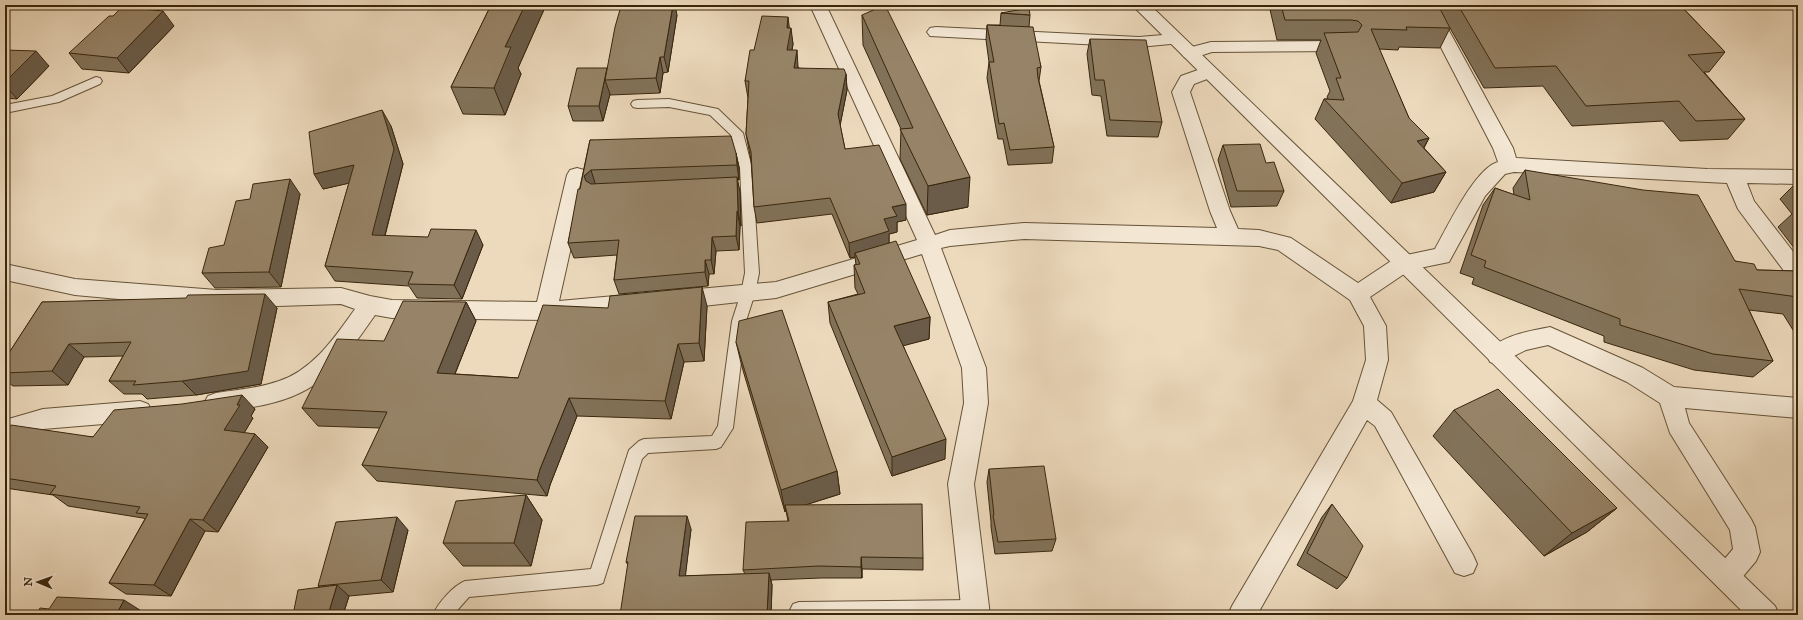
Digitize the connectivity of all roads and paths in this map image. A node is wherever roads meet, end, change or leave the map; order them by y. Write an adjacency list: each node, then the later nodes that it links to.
1 (818, 5): 18 (street)
2 (1140, 5): 5 (street)
3 (1426, 5): 11 (street)
4 (936, 32): 5 (street)
5 (1183, 46): 6 (street); 7 (street)
6 (1344, 46)
7 (1209, 72): 17 (street); 19 (street)
8 (96, 80): 10 (lane)
9 (637, 104): 15 (lane)
10 (5, 109)
11 (1509, 166): 14 (street); 19 (street)
12 (1797, 174): 14 (street)
13 (577, 175): 25 (street)
14 (1734, 176): 21 (street)
15 (747, 185): 16 (lane); 22 (lane)
16 (731, 186)
17 (1231, 236): 18 (street); 23 (street)
18 (929, 244): 22 (street); 36 (street)
19 (1404, 263): 23 (street); 26 (street)
20 (5, 272): 24 (street)
21 (1798, 273)
22 (748, 293): 25 (street); 37 (lane)
23 (1358, 294): 28 (street)
24 (370, 305): 25 (street); 29 (street)
25 (547, 311)
26 (1498, 355): 27 (street); 34 (street)
27 (1670, 397): 30 (street); 34 (street)
28 (1364, 404): 33 (street); 38 (street)
29 (196, 406)
30 (1798, 408)
31 (158, 409): 32 (street)
32 (5, 430)
33 (1464, 564)
34 (1726, 577): 39 (street)
35 (799, 610): 36 (lane)
36 (976, 612)
37 (442, 615)
38 (1242, 615)
39 (1765, 615)

